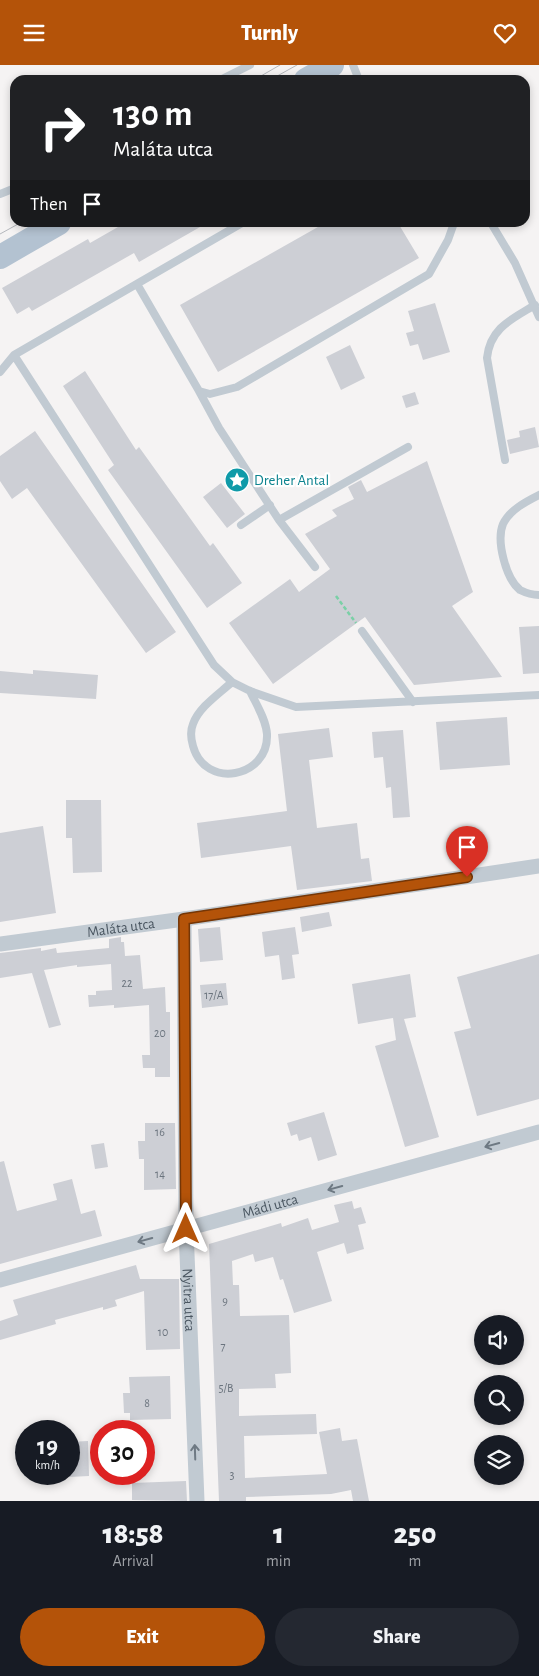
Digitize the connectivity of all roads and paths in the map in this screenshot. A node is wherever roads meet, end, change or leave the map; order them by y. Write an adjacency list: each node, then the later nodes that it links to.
1 (250, 65): 2 (lane)
2 (230, 75)
3 (52, 227): 7 (main road)
4 (235, 227): 8 (lane)
5 (453, 227): 13 (lane)
6 (492, 227): 9 (lane)
7 (0, 257)
8 (137, 284): 11 (lane); 13 (lane)
9 (534, 305): 10 (lane); 15 (lane)
10 (539, 317)
11 (14, 355): 12 (lane); 24 (lane)
12 (1, 369)
13 (199, 391): 17 (lane)
14 (408, 447): 18 (lane)
15 (505, 460)
16 (539, 495): 21 (lane)
17 (270, 505): 18 (lane); 19 (lane)
18 (279, 519): 20 (lane)
19 (241, 525)
20 (315, 567)
21 (539, 595)
22 (336, 596): 23 (path)
23 (362, 631): 27 (lane)
24 (232, 682): 25 (lane); 25 (lane)
25 (250, 691): 27 (lane)
26 (539, 695): 27 (lane)
27 (413, 702)
28 (539, 866): 29 (street, Maláta utca)
29 (184, 919): 30 (street, Maláta utca); 32 (street, Nyitra utca)
30 (0, 945)
31 (539, 1132): 32 (street, Mádi utca, one-way to 32)
32 (186, 1229): 33 (street, Mádi utca, one-way to 33); 34 (street, Nyitra utca, one-way to 32)
33 (0, 1280)
34 (197, 1501)

